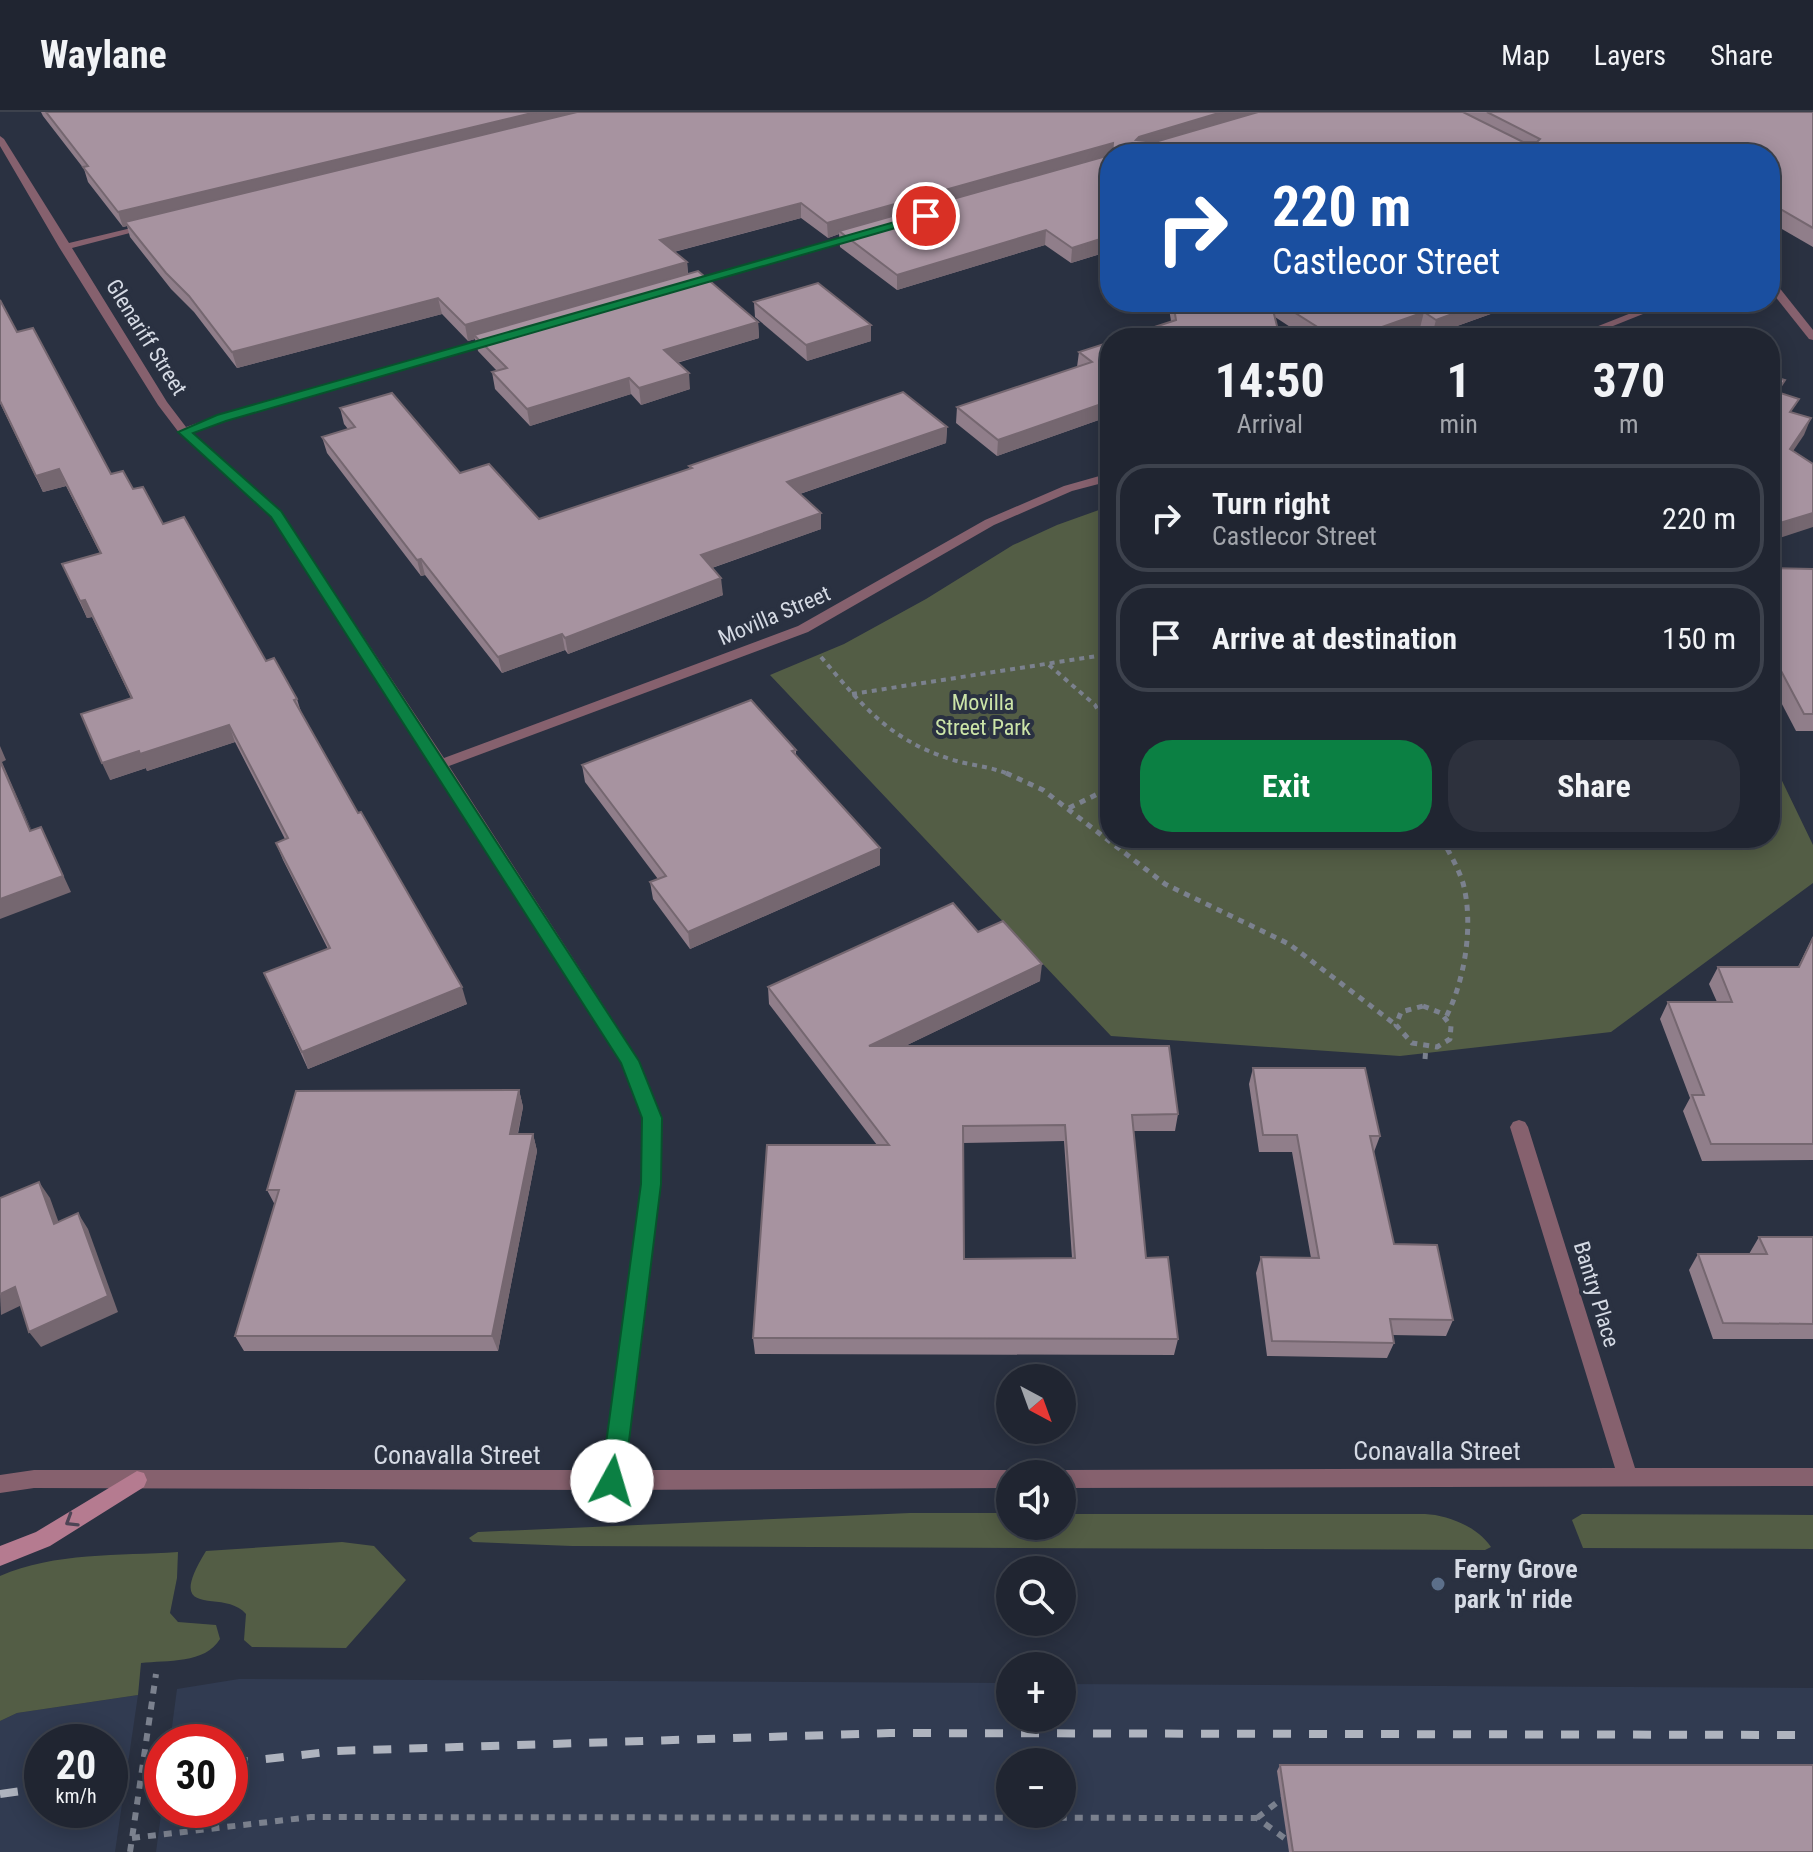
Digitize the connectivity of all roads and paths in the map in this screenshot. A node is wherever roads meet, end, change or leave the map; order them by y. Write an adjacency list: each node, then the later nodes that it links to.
1 (0, 139): 4 (street, Glenariff Street)
2 (155, 225): 4 (street)
3 (865, 234): 5 (street)
4 (64, 247): 11 (street, Glenariff Street)
5 (681, 286)
6 (1780, 296): 10 (street)
7 (1642, 312): 8 (street)
8 (1599, 328)
9 (512, 334): 11 (street)
10 (1813, 337)
11 (184, 432): 18 (street, Glenariff Street)
12 (1100, 479): 18 (street, Movilla Street)
13 (814, 650): 16 (path)
14 (1100, 656): 15 (path)
15 (1048, 664): 16 (path); 17 (path)
16 (851, 694): 20 (path)
17 (1100, 714)
18 (441, 764): 34 (street, Glenariff Street)
19 (1100, 793): 20 (path)
20 (1069, 808): 21 (path)
21 (1100, 833)
22 (1120, 848): 25 (path)
23 (1447, 848): 24 (path)
24 (1446, 1017): 25 (path); 26 (path)
25 (1396, 1025): 26 (path)
26 (1426, 1047): 27 (path)
27 (1425, 1059)
28 (1519, 1127): 29 (street, Bantry Place)
29 (1627, 1476): 30 (street, Conavalla Street); 32 (street, Conavalla Street)
30 (1813, 1477)
31 (996, 1479): 34 (street, Conavalla Street)
32 (1076, 1479)
33 (137, 1480): 34 (street, Conavalla Street); 35 (street, Conavalla Street); 36 (street, one-way to 36)
34 (612, 1481)
35 (0, 1484)
36 (0, 1556)
37 (156, 1674): 40 (path)
38 (1296, 1797): 39 (path)
39 (1257, 1818): 40 (path); 41 (path)
40 (132, 1838): 42 (path)
41 (1303, 1840)
42 (130, 1852)

